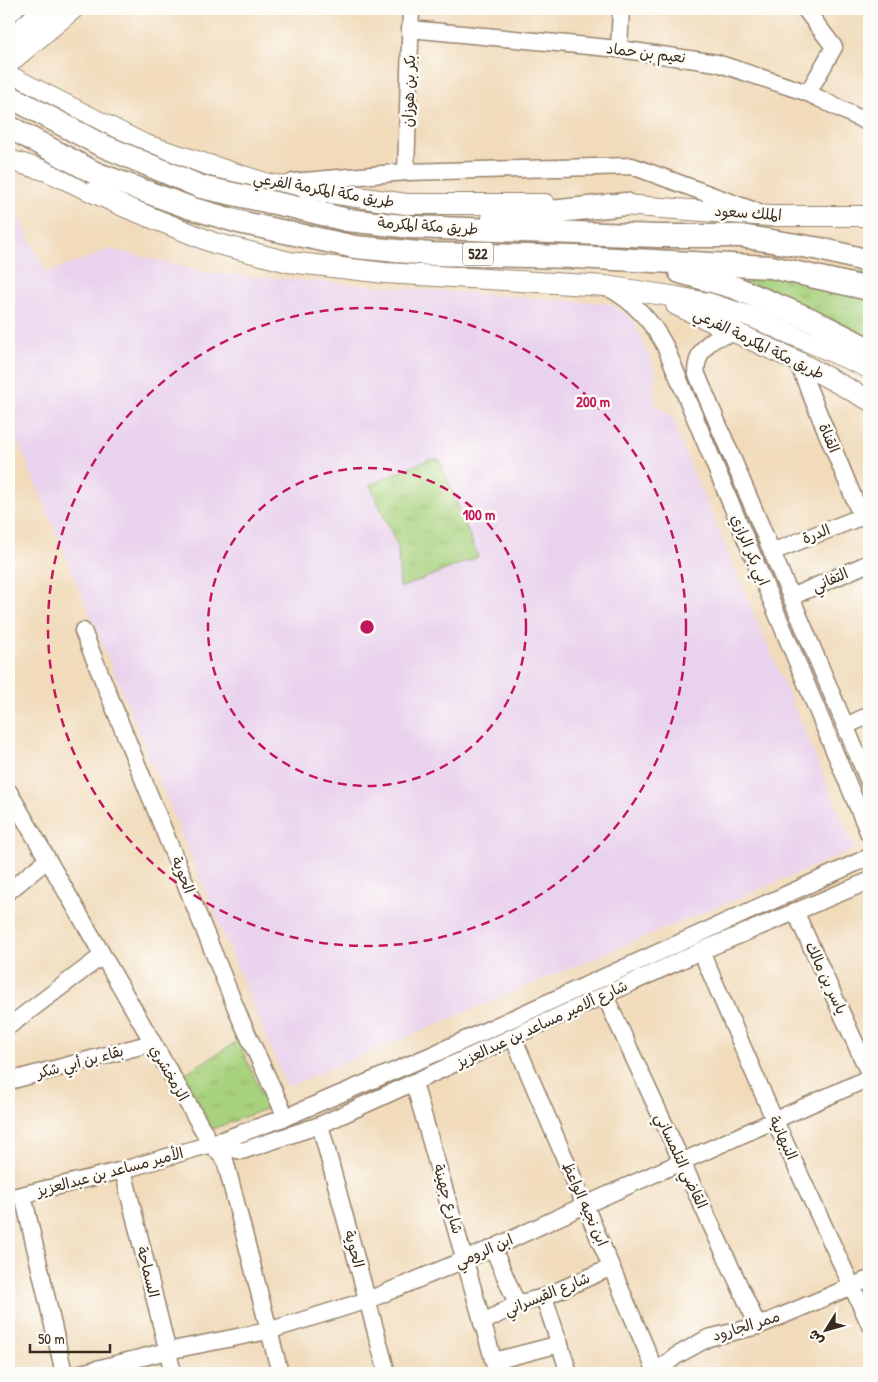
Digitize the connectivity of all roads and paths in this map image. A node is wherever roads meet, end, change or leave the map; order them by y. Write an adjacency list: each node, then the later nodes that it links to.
1 (13, 9): 7 (main road)
2 (44, 9): 9 (main road)
3 (73, 9): 11 (main road)
4 (411, 9): 8 (street, بكر بن هوزان)
5 (621, 9): 10 (street)
6 (805, 9): 12 (street)
7 (9, 12)
8 (410, 29): 10 (street, نعيم بن حماد); 18 (street, بكر بن هوزان)
9 (15, 35)
10 (619, 49): 12 (street, نعيم بن حماد)
11 (10, 73): 13 (main road); 15 (main road, طريق مكة المكرمة الفرعي); 24 (highway, طريق مكة المكرمة, bridge)
12 (808, 93): 14 (street, نعيم بن حماد)
13 (9, 101)
14 (869, 123)
15 (110, 127): 19 (main road, طريق مكة المكرمة الفرعي); 21 (main road)
16 (9, 128): 25 (highway, طريق مكة المكرمة / 522, bridge)
17 (9, 160): 21 (main road)
18 (406, 172): 19 (street); 22 (street)
19 (268, 184): 20 (main road, طريق مكة المكرمة الفرعي)
20 (626, 204): 22 (main road, الملك سعود); 24 (highway)
21 (125, 207): 27 (main road)
22 (769, 216): 23 (main road, الملك سعود)
23 (869, 216)
24 (412, 227): 26 (highway, طريق مكة المكرمة / 522)
25 (640, 261): 28 (highway, طريق مكة المكرمة / 522); 31 (highway)
26 (869, 261)
27 (605, 286): 29 (main road); 44 (street, ابي بكر الرازي)
28 (869, 289)
29 (647, 293): 30 (main road, طريق مكة المكرمة الفرعي); 33 (main road)
30 (738, 334): 32 (main road, طريق مكة المكرمة الفرعي); 36 (street, ابي بكر الرازي)
31 (869, 349)
32 (797, 361): 34 (main road, طريق مكة المكرمة الفرعي); 35 (street, القناة)
33 (869, 368)
34 (869, 400)
35 (860, 515): 36 (street, الدرة)
36 (772, 552): 38 (street, ابي بكر الرازي)
37 (869, 563): 38 (street, التفاني)
38 (791, 597): 41 (street, ابي بكر الرازي)
39 (83, 631): 62 (street, الحوية)
40 (869, 715): 41 (street)
41 (846, 726): 42 (street, ابي بكر الرازي)
42 (869, 782)
43 (9, 792): 46 (street, الزمخشري)
44 (869, 834)
45 (869, 857): 54 (street, الأمير مساعد بن عبدالعزيز)
46 (46, 860): 48 (street); 51 (street, الزمخشري)
47 (869, 881): 49 (street, شارع ألامير مساعد بن عبدالعزيز)
48 (9, 891)
49 (795, 911): 50 (street, شارع ألامير مساعد بن عبدالعزيز); 58 (street, ياسر بن مالك)
50 (701, 952): 52 (street, شارع ألامير مساعد بن عبدالعزيز); 63 (street, النبهانية)
51 (102, 956): 53 (street); 56 (street, الزمخشري)
52 (605, 996): 55 (street, شارع ألامير مساعد بن عبدالعزيز); 66 (street, القاضي التلمساني)
53 (9, 1026)
54 (472, 1037): 57 (street); 62 (street, الأمير مساعد بن عبدالعزيز)
55 (513, 1037): 57 (street, شارع ألامير مساعد بن عبدالعزيز); 69 (street, ابن نجيه الواعظ)
56 (152, 1043): 60 (street, بقاء بن أبي شكر); 65 (street, الزمخشري)
57 (480, 1052): 61 (street, شارع ألامير مساعد بن عبدالعزيز)
58 (869, 1073)
59 (869, 1078): 63 (street, ابن الرومي)
60 (9, 1081)
61 (414, 1083): 64 (street, شارع ألامير مساعد بن عبدالعزيز); 71 (street, شارع جهينة)
62 (286, 1117): 65 (street, الأمير مساعد بن عبدالعزيز)
63 (774, 1119): 66 (street, ابن الرومي); 74 (street, النبهانية)
64 (320, 1125): 65 (street, شارع ألامير مساعد بن عبدالعزيز); 76 (street, الحوية)
65 (211, 1144): 67 (street, الأمير مساعد بن عبدالعزيز); 81 (street, الزمخشري)
66 (681, 1162): 69 (street, ابن الرومي); 80 (street, القاضي التلمساني)
67 (123, 1170): 68 (street, الأمير مساعد بن عبدالعزيز); 83 (street, السماحة)
68 (16, 1197): 86 (street)
69 (585, 1204): 70 (street, ابن الرومي); 72 (street, ابن نجيه الواعظ)
70 (493, 1248): 71 (street, ابن الرومي); 77 (street)
71 (465, 1260): 76 (street, ابن الرومي); 78 (street, شارع جهينة)
72 (612, 1267): 75 (street, شارع القيسراني); 85 (street, ابن نجيه الواعظ)
73 (869, 1279): 74 (street, ممر الجارود)
74 (852, 1287): 79 (street, النبهانية); 80 (street, ممر الجارود)
75 (544, 1297): 77 (street, شارع القيسراني); 82 (street)
76 (368, 1300): 81 (street, ابن الرومي); 90 (street, الحوية)
77 (517, 1304): 78 (street, شارع القيسراني)
78 (482, 1323): 84 (street, شارع جهينة)
79 (869, 1323)
80 (758, 1326): 85 (street, ممر الجارود)
81 (268, 1331): 83 (street, ابن الرومي); 89 (street, الزمخشري)
82 (560, 1344): 84 (street); 91 (street)
83 (167, 1351): 87 (street, ابن الرومي); 88 (street, السماحة)
84 (496, 1367)
85 (656, 1372)
86 (64, 1373)
87 (81, 1373)
88 (173, 1373)
89 (280, 1373)
90 (387, 1373)
91 (569, 1373)

